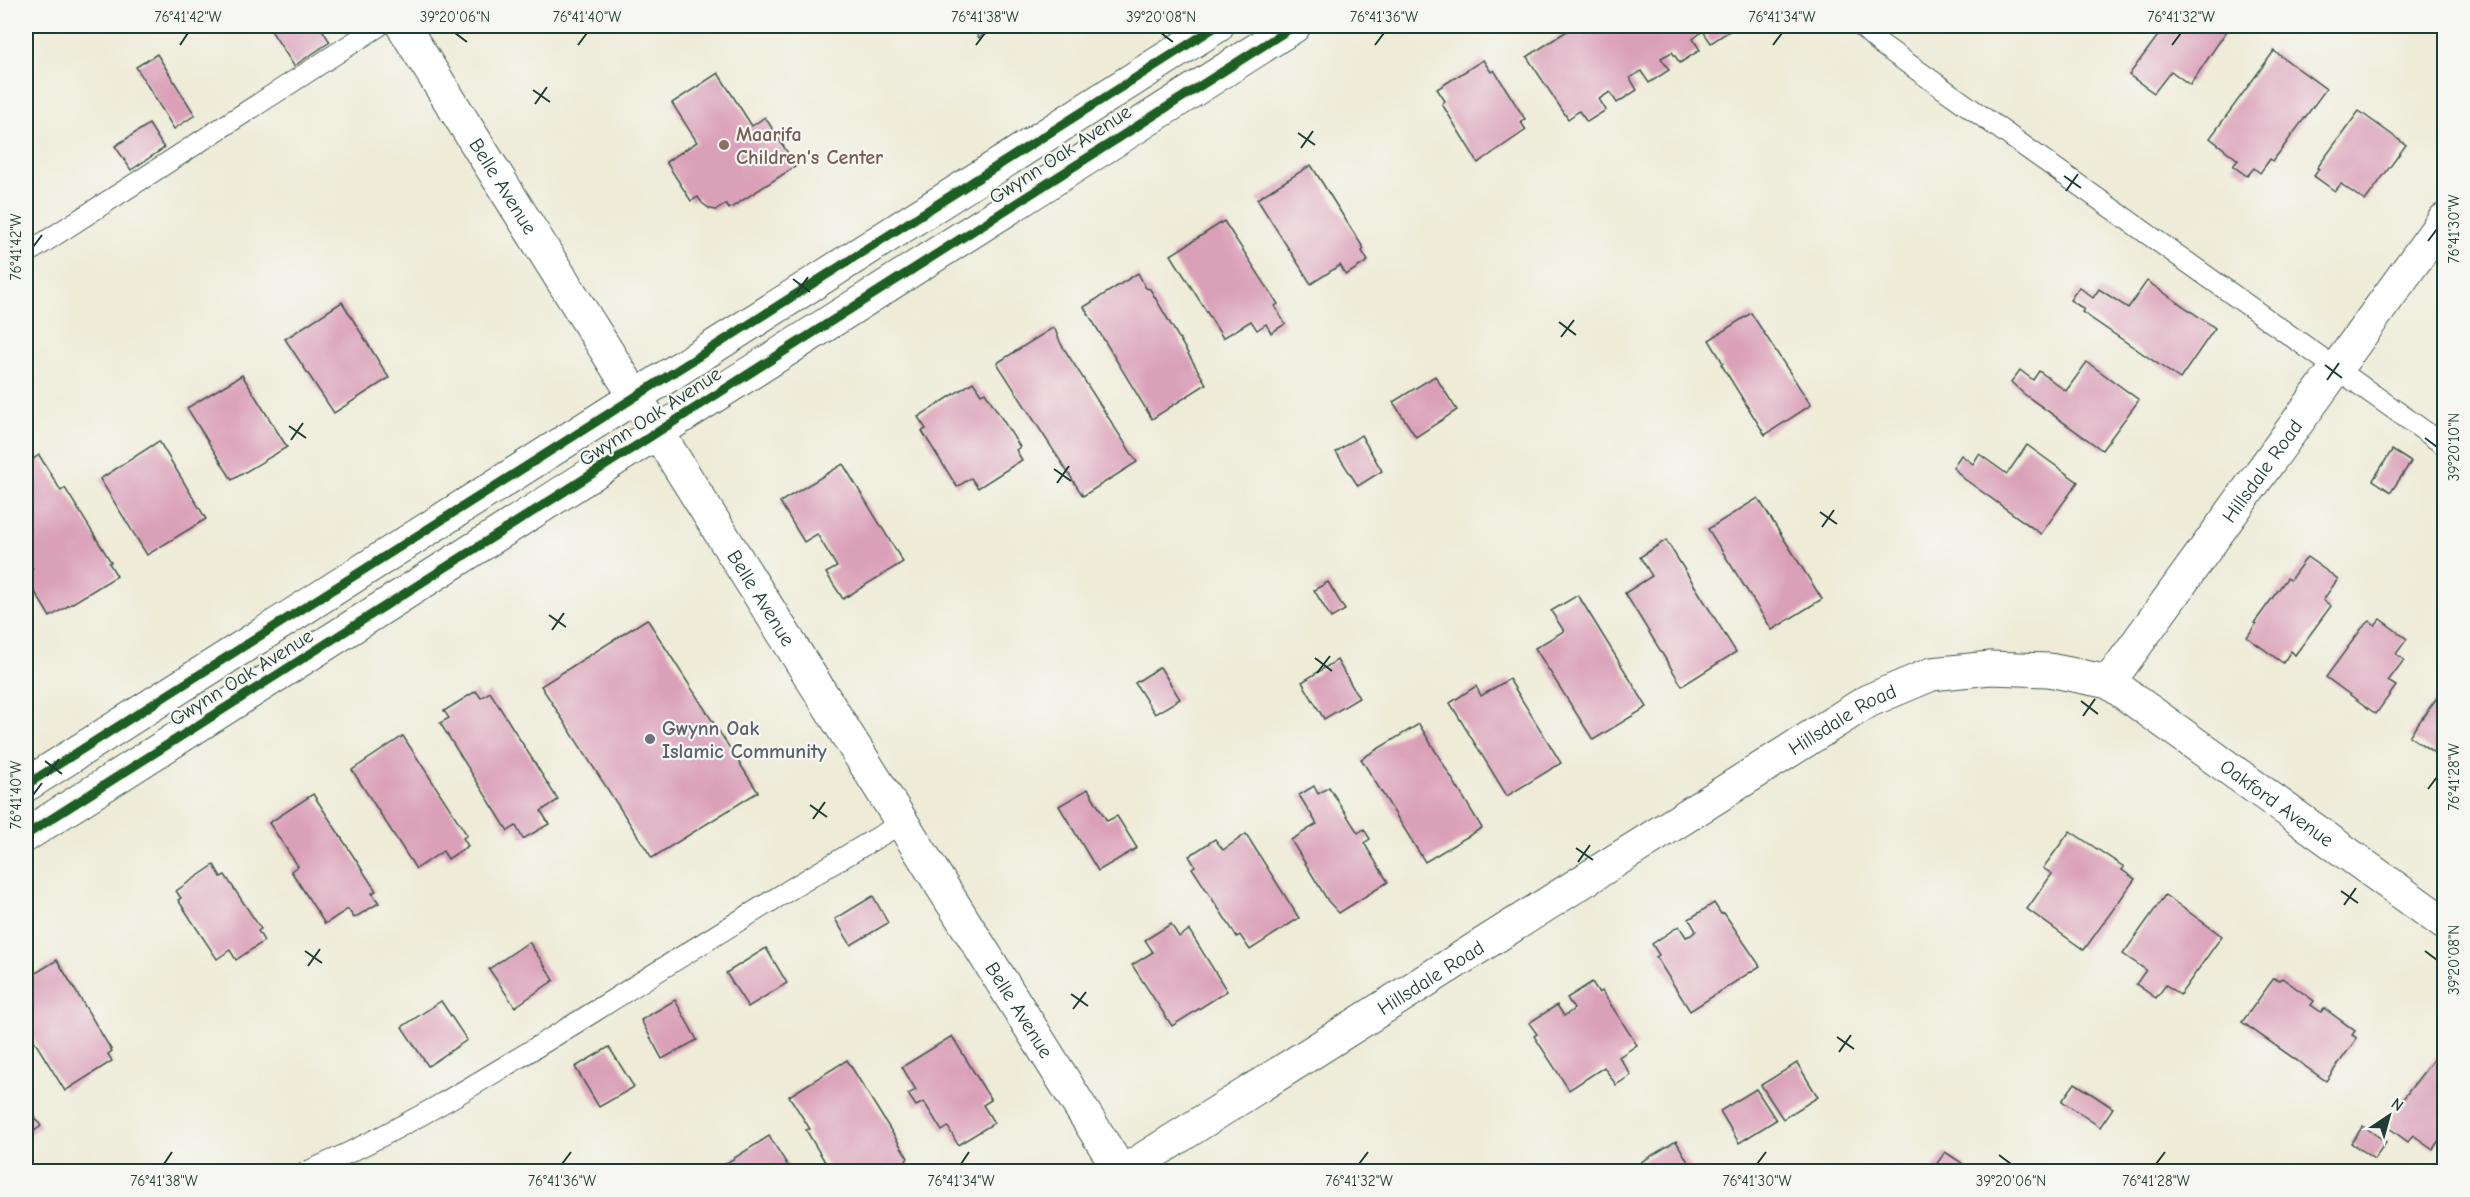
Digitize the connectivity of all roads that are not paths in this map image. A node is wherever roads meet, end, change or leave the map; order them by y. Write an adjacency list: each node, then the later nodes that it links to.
1 (380, 26): 7 (lane)
2 (403, 26): 9 (street, Belle Avenue)
3 (1217, 26): 9 (street, Gwynn Oak Avenue)
4 (1294, 26): 10 (street, Gwynn Oak Avenue)
5 (1861, 26): 8 (lane)
6 (2445, 220): 8 (street, Hillsdale Road)
7 (26, 254)
8 (2338, 368): 11 (lane); 12 (street, Hillsdale Road)
9 (636, 398): 10 (street, Belle Avenue); 13 (street, Gwynn Oak Avenue)
10 (658, 433): 14 (street, Belle Avenue); 15 (street, Gwynn Oak Avenue)
11 (2445, 445)
12 (2109, 682): 16 (street, Oakford Avenue); 18 (street, Hillsdale Road)
13 (26, 785)
14 (902, 823): 17 (lane); 18 (street, Belle Avenue)
15 (26, 835)
16 (2445, 923)
17 (306, 1172)
18 (1122, 1172)

